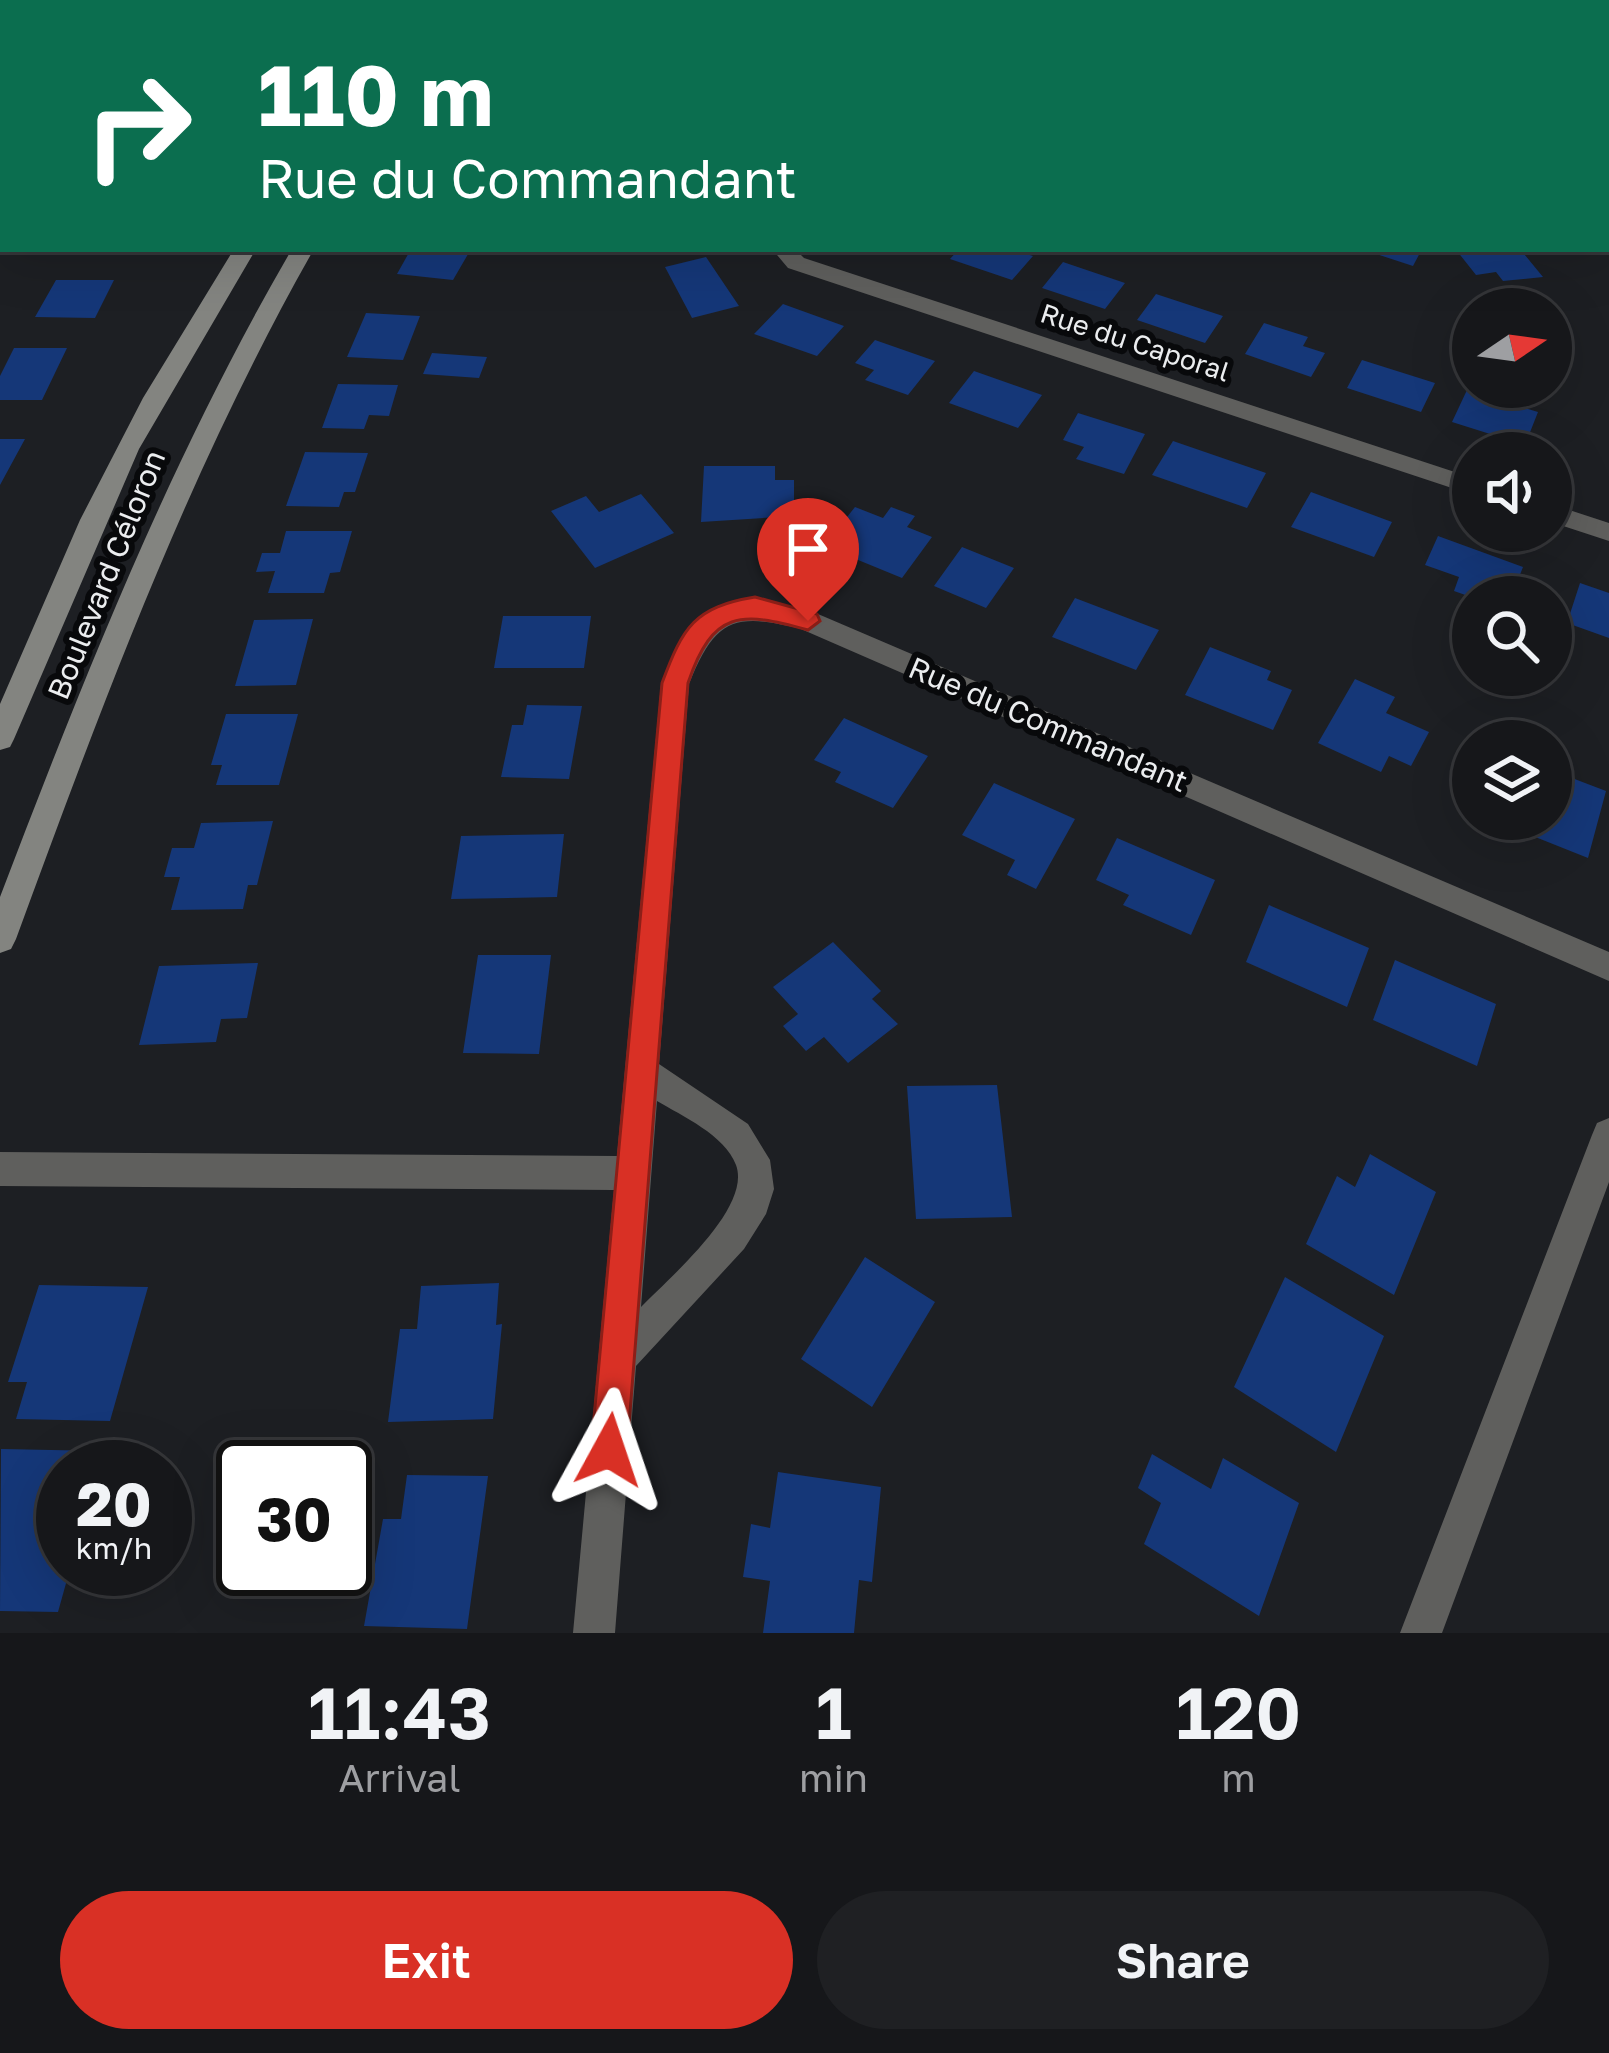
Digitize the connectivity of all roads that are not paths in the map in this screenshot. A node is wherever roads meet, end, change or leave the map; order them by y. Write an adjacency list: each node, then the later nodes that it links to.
1 (242, 252): 7 (street, Boulevard Céloron)
2 (301, 252): 8 (street, Boulevard Céloron)
3 (786, 252): 4 (street, Rue du Caporal)
4 (1452, 480)
5 (1572, 520): 6 (street)
6 (1609, 532)
7 (0, 739)
8 (0, 939)
9 (1609, 967): 10 (street, Rue du Commandant)
10 (641, 1070): 13 (street, Rue du Commandant); 14 (street)
11 (1609, 1135): 16 (street)
12 (0, 1169): 13 (street)
13 (631, 1172): 14 (street, Rue du Commandant)
14 (617, 1358): 15 (street, Rue du Commandant)
15 (594, 1633)
16 (1421, 1633)

